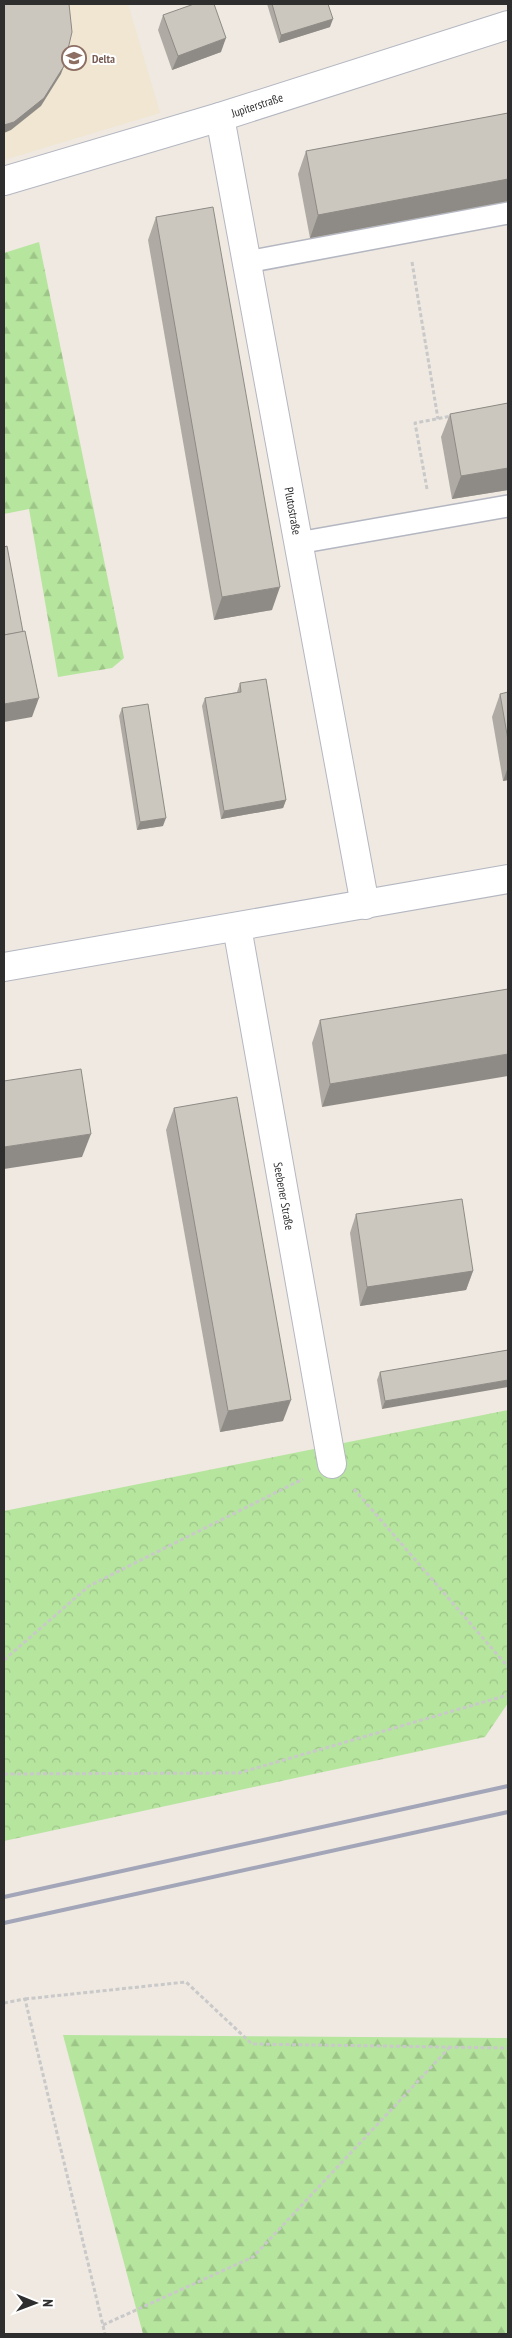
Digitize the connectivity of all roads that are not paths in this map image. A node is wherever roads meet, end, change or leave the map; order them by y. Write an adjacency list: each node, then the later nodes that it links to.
1 (508, 25): 2 (street, Jupiterstraße)
2 (220, 117): 3 (street, Jupiterstraße); 5 (street, Plutostraße)
3 (4, 181)
4 (508, 213): 5 (lane)
5 (247, 262): 7 (street, Plutostraße)
6 (508, 506): 7 (lane)
7 (298, 543): 9 (street, Plutostraße)
8 (508, 879): 9 (street)
9 (366, 904): 10 (street)
10 (236, 927): 11 (street); 12 (street, Seebener Straße)
11 (4, 967)
12 (332, 1464)

